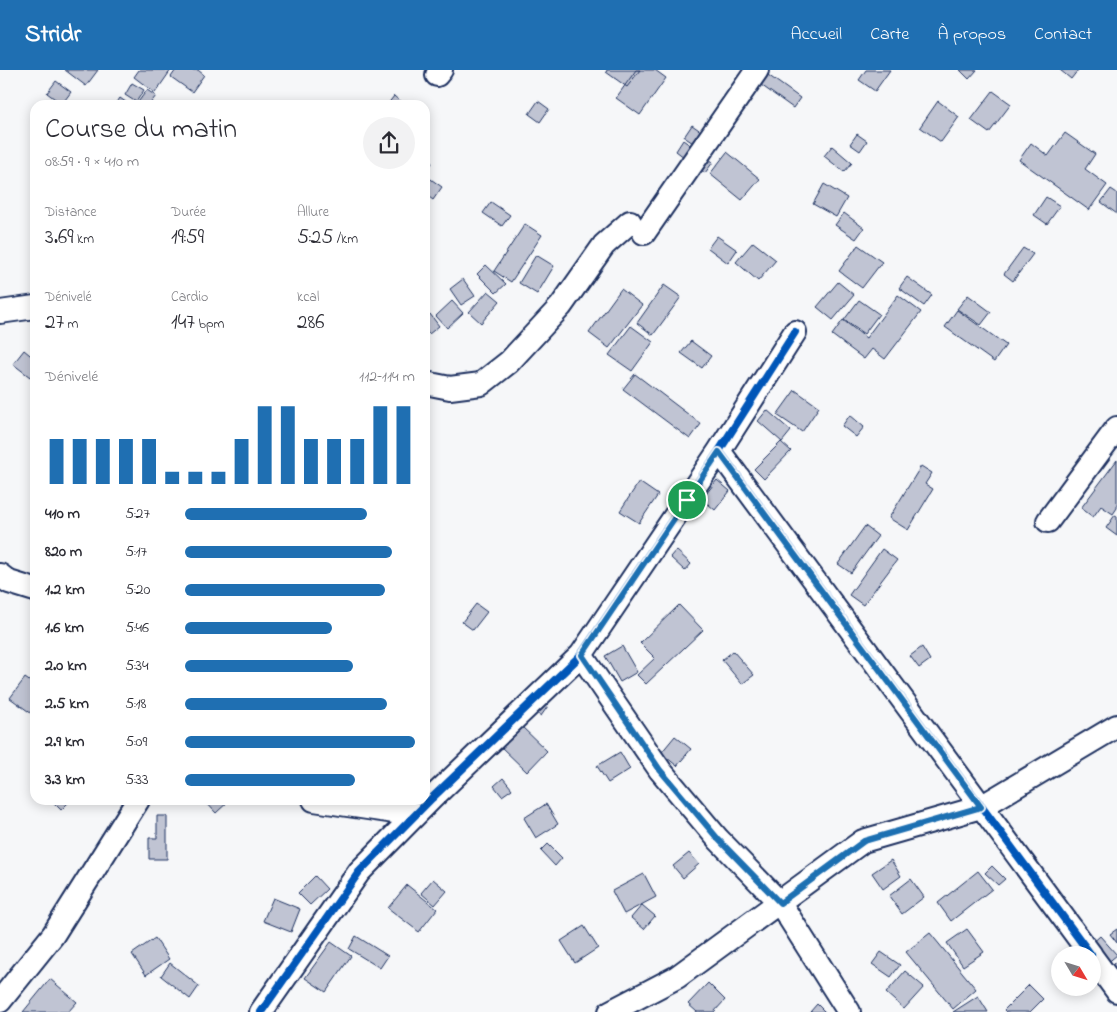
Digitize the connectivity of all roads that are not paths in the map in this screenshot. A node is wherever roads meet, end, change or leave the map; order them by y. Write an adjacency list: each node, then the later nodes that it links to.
1 (757, 70): 5 (street)
2 (30, 308): 3 (street)
3 (0, 312)
4 (795, 332): 7 (street)
5 (430, 384)
6 (1117, 428): 8 (street)
7 (719, 452): 11 (street); 18 (street)
8 (1048, 521)
9 (0, 575): 10 (street)
10 (30, 588)
11 (582, 655): 13 (street); 19 (street)
12 (1117, 726): 18 (street)
13 (432, 798)
14 (135, 805): 23 (street)
15 (345, 805): 16 (street)
16 (418, 805)
17 (425, 805): 24 (street)
18 (981, 807): 19 (street); 20 (street)
19 (780, 903): 25 (street); 26 (street)
20 (1085, 946)
21 (1101, 969): 22 (street)
22 (1117, 991)
23 (0, 1001)
24 (261, 1012)
25 (610, 1012)
26 (849, 1012)

